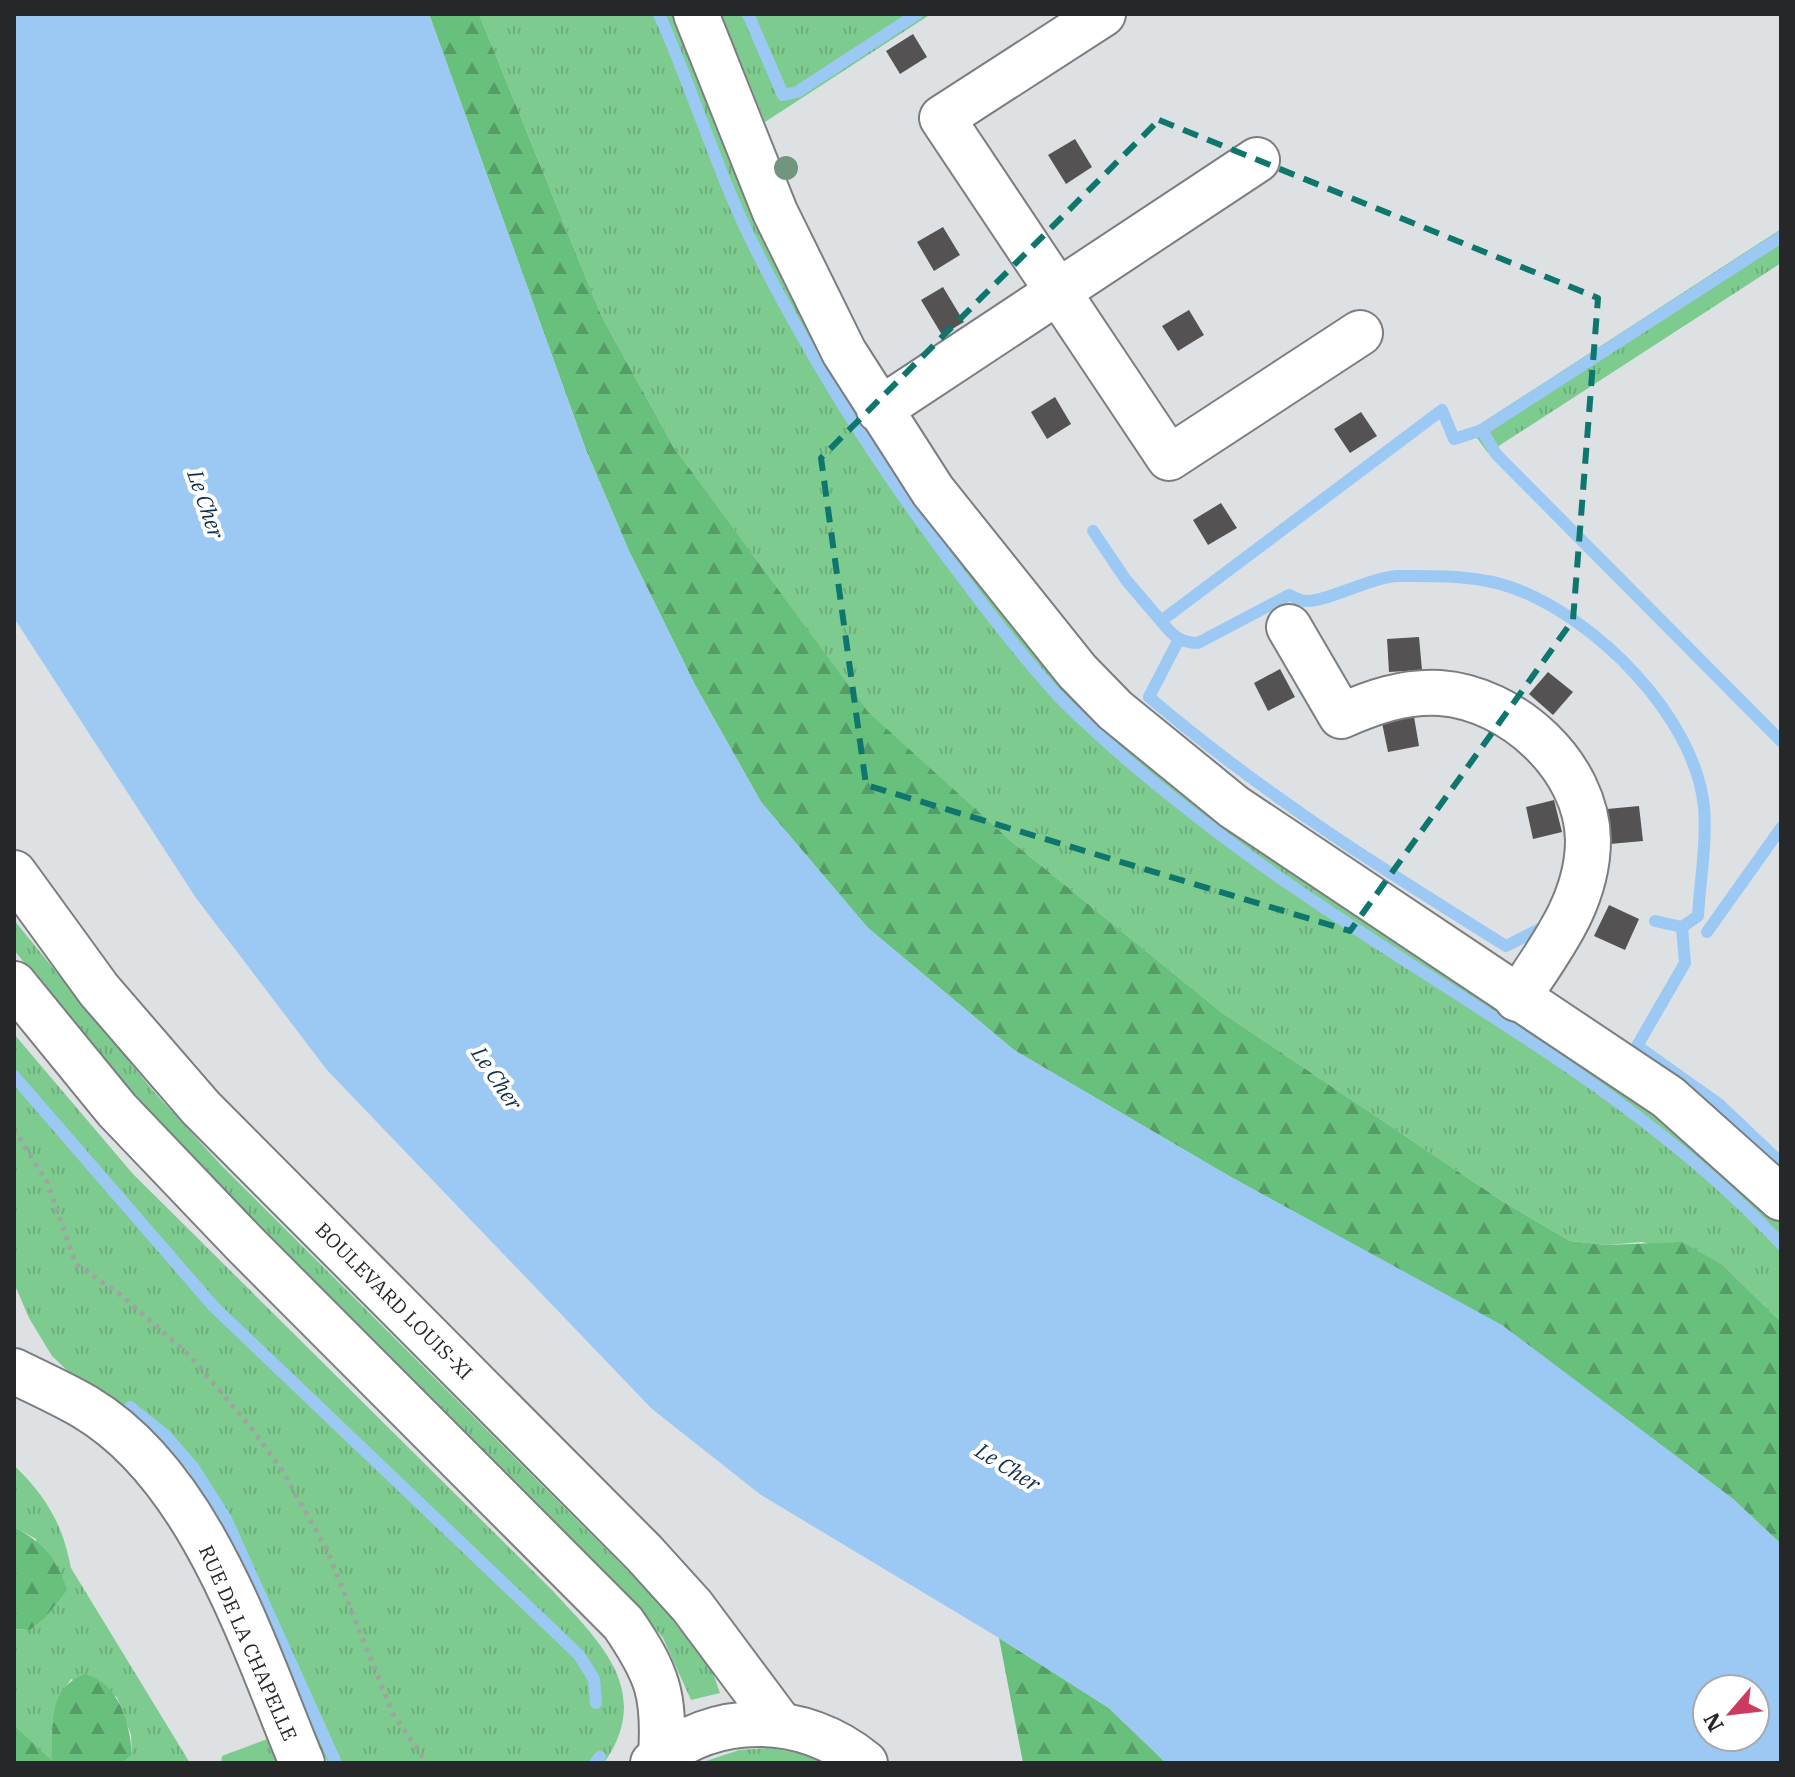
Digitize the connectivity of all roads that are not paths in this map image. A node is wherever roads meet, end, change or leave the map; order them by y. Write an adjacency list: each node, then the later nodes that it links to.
1 (696, 14): 6 (main road)
2 (1103, 14): 4 (main road)
3 (1257, 160): 4 (main road)
4 (1058, 291): 5 (main road); 6 (main road)
5 (1360, 333)
6 (879, 410): 10 (main road)
7 (1289, 627): 10 (main road)
8 (14, 873): 13 (main road, BOULEVARD LOUIS-XI)
9 (14, 984): 14 (main road)
10 (1517, 999): 11 (main road)
11 (1781, 1198)
12 (14, 1371): 15 (main road, RUE DE LA CHAPELLE)
13 (780, 1724): 14 (main road); 16 (main road)
14 (657, 1759)
15 (302, 1763)
16 (865, 1763)

